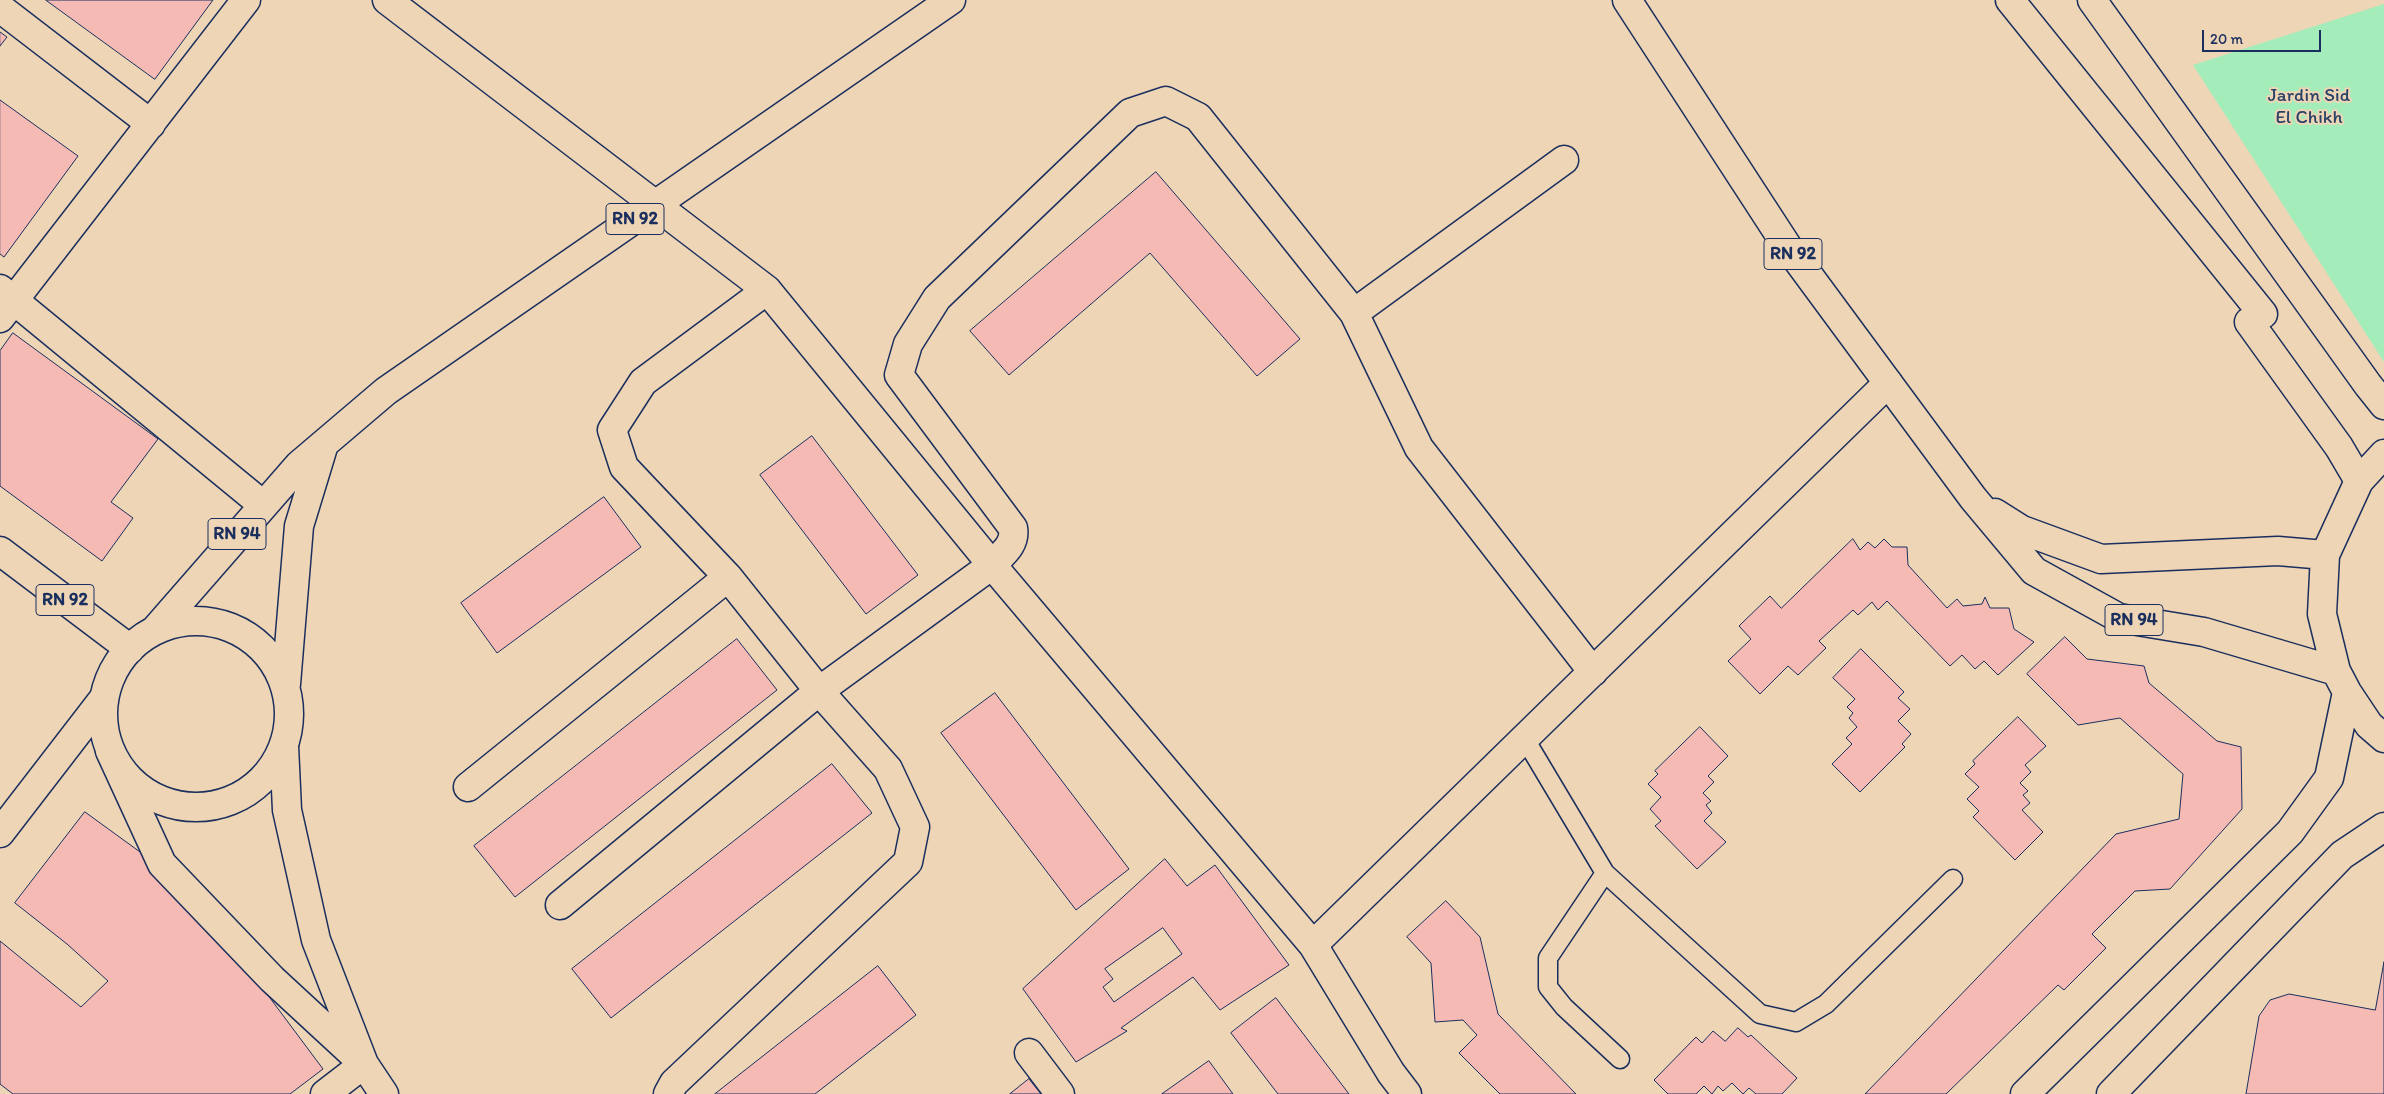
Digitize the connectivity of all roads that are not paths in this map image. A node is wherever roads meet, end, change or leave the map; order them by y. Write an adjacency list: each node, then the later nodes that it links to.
1 (246, 0): 8 (street)
2 (387, 0): 10 (street)
3 (951, 0): 10 (street, RN 92)
4 (1627, 0): 14 (street, RN 92)
5 (2010, 0): 18 (street)
6 (2092, 0): 15 (street)
7 (0, 8): 8 (street)
8 (151, 124): 12 (street)
9 (1564, 160): 13 (street)
10 (654, 206): 11 (street); 16 (street, RN 92)
11 (767, 290): 23 (street); 24 (street)
12 (5, 302): 20 (street)
13 (1354, 313): 23 (street); 27 (street)
14 (1888, 383): 19 (street, RN 92); 27 (street)
15 (2384, 404)
16 (324, 444): 20 (street, RN 94); 29 (street)
17 (2384, 454): 18 (street)
18 (2359, 481): 22 (street)
19 (1972, 498): 22 (street); 28 (street, RN 94)
20 (263, 505): 25 (street, RN 94)
21 (0, 552): 26 (street, RN 92)
22 (2325, 555): 28 (street)
23 (992, 565): 30 (street); 42 (street)
24 (728, 576): 30 (street); 36 (street)
25 (155, 630): 26 (street); 29 (street)
26 (130, 649): 31 (street)
27 (1593, 672): 33 (street)
28 (2341, 682): 32 (street); 51 (street)
29 (286, 684): 34 (street)
30 (819, 691): 41 (street); 48 (street)
31 (104, 698): 35 (street); 38 (street)
32 (2384, 738)
33 (1525, 739): 39 (lane); 42 (street)
34 (284, 746): 35 (street); 45 (street)
35 (110, 751): 45 (street)
36 (468, 787)
37 (2384, 827): 52 (street)
38 (0, 833)
39 (1605, 873): 40 (lane); 44 (lane)
40 (1954, 879)
41 (560, 905)
42 (1313, 945): 50 (street)
43 (1029, 1053): 49 (street)
44 (1620, 1059)
45 (364, 1064): 46 (street); 47 (street)
46 (325, 1094)
47 (384, 1094)
48 (668, 1094)
49 (1060, 1094)
50 (1407, 1094)
51 (2025, 1094)
52 (2111, 1094)

